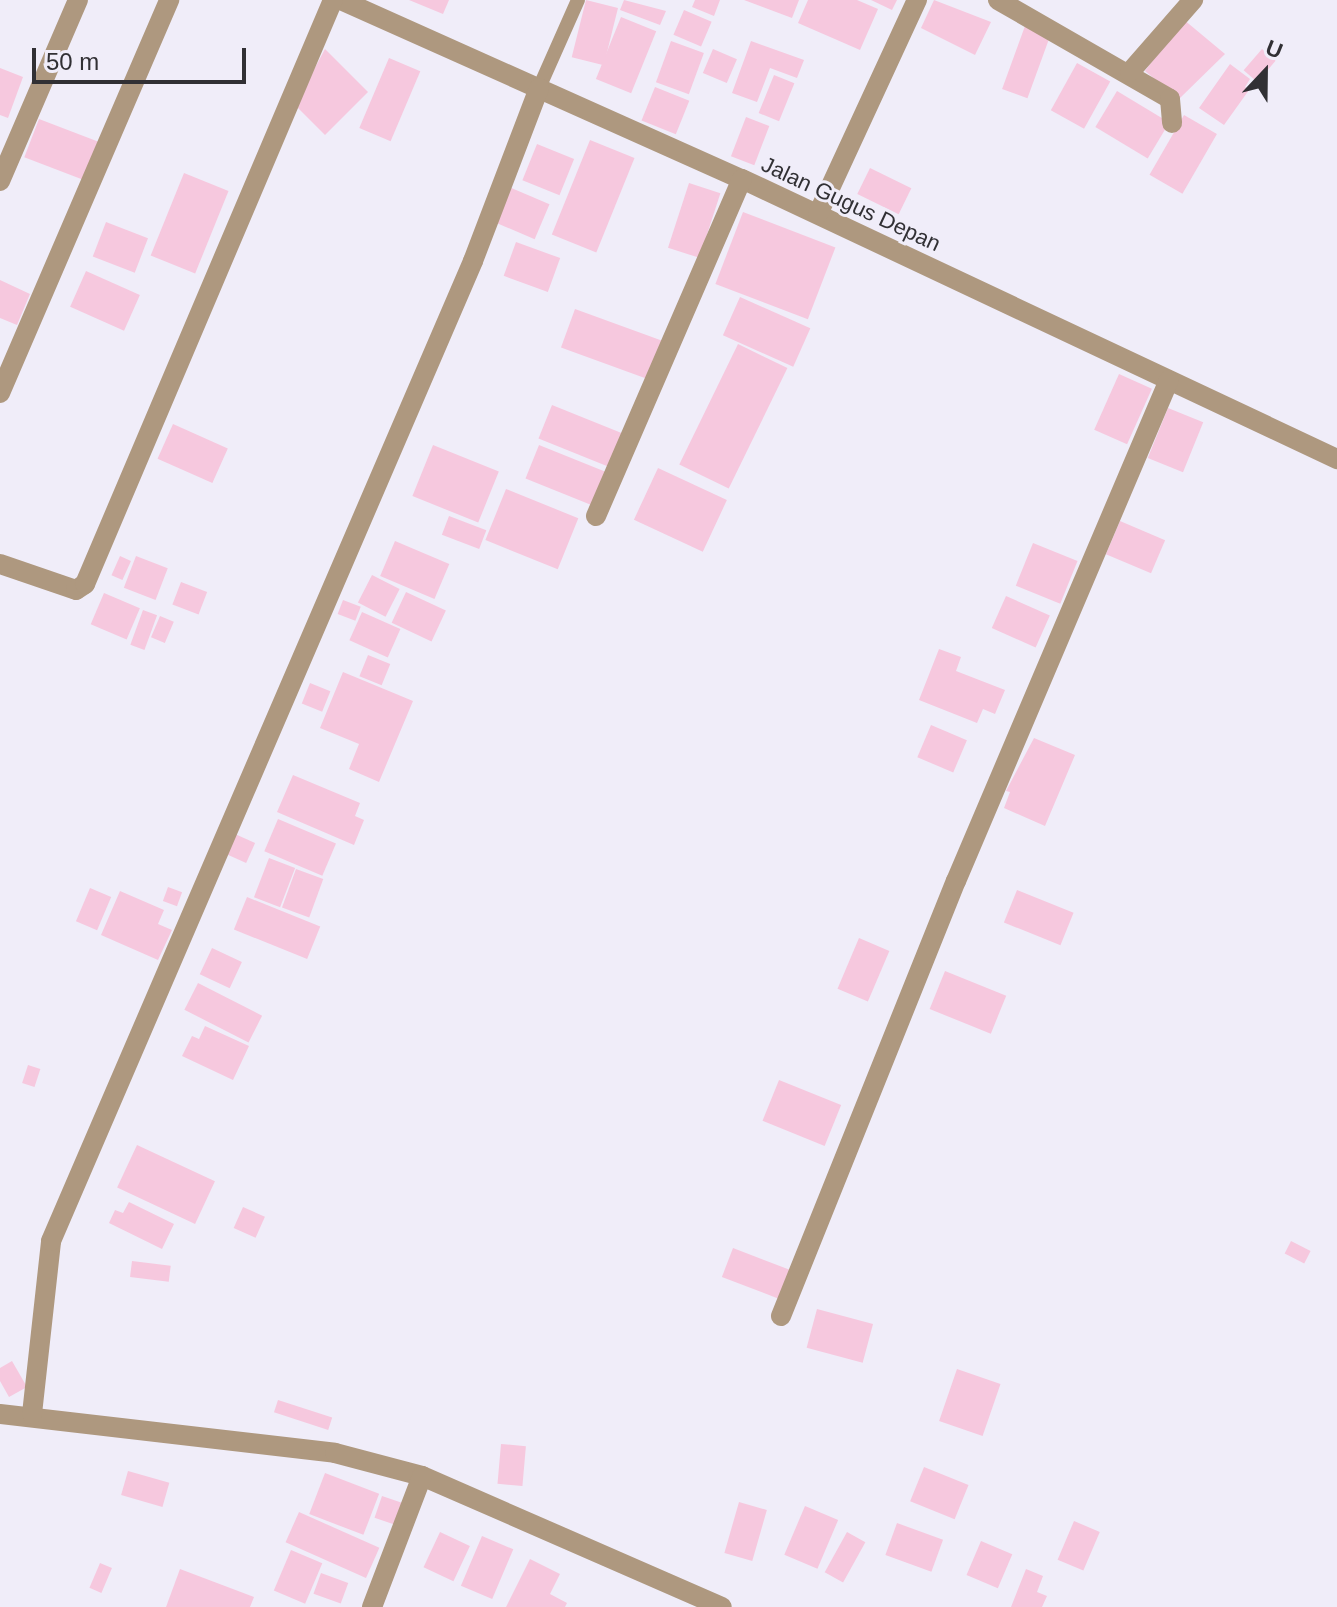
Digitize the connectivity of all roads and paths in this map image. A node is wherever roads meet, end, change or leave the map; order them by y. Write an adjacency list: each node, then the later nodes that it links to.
1 (78, 0): 13 (street)
2 (169, 0): 16 (street)
3 (333, 0): 19 (street)
4 (341, 0): 10 (street, Jalan Gugus Depan)
5 (578, 0): 10 (lane)
6 (917, 0): 14 (street)
7 (998, 0): 9 (street)
8 (1193, 0): 9 (street)
9 (1130, 72): 11 (street)
10 (539, 88): 12 (street, Jalan Gugus Depan); 22 (street)
11 (1172, 123)
12 (742, 179): 14 (street, Jalan Gugus Depan); 18 (street)
13 (0, 181)
14 (818, 214): 15 (street, Jalan Gugus Depan)
15 (1169, 380): 17 (street, Jalan Gugus Depan); 20 (street)
16 (0, 393)
17 (1337, 459)
18 (596, 516)
19 (0, 564)
20 (781, 1316)
21 (0, 1414): 22 (street)
22 (32, 1414): 23 (street)
23 (422, 1476): 24 (street); 25 (street)
24 (683, 1600): 26 (street)
25 (372, 1607)
26 (722, 1607)

